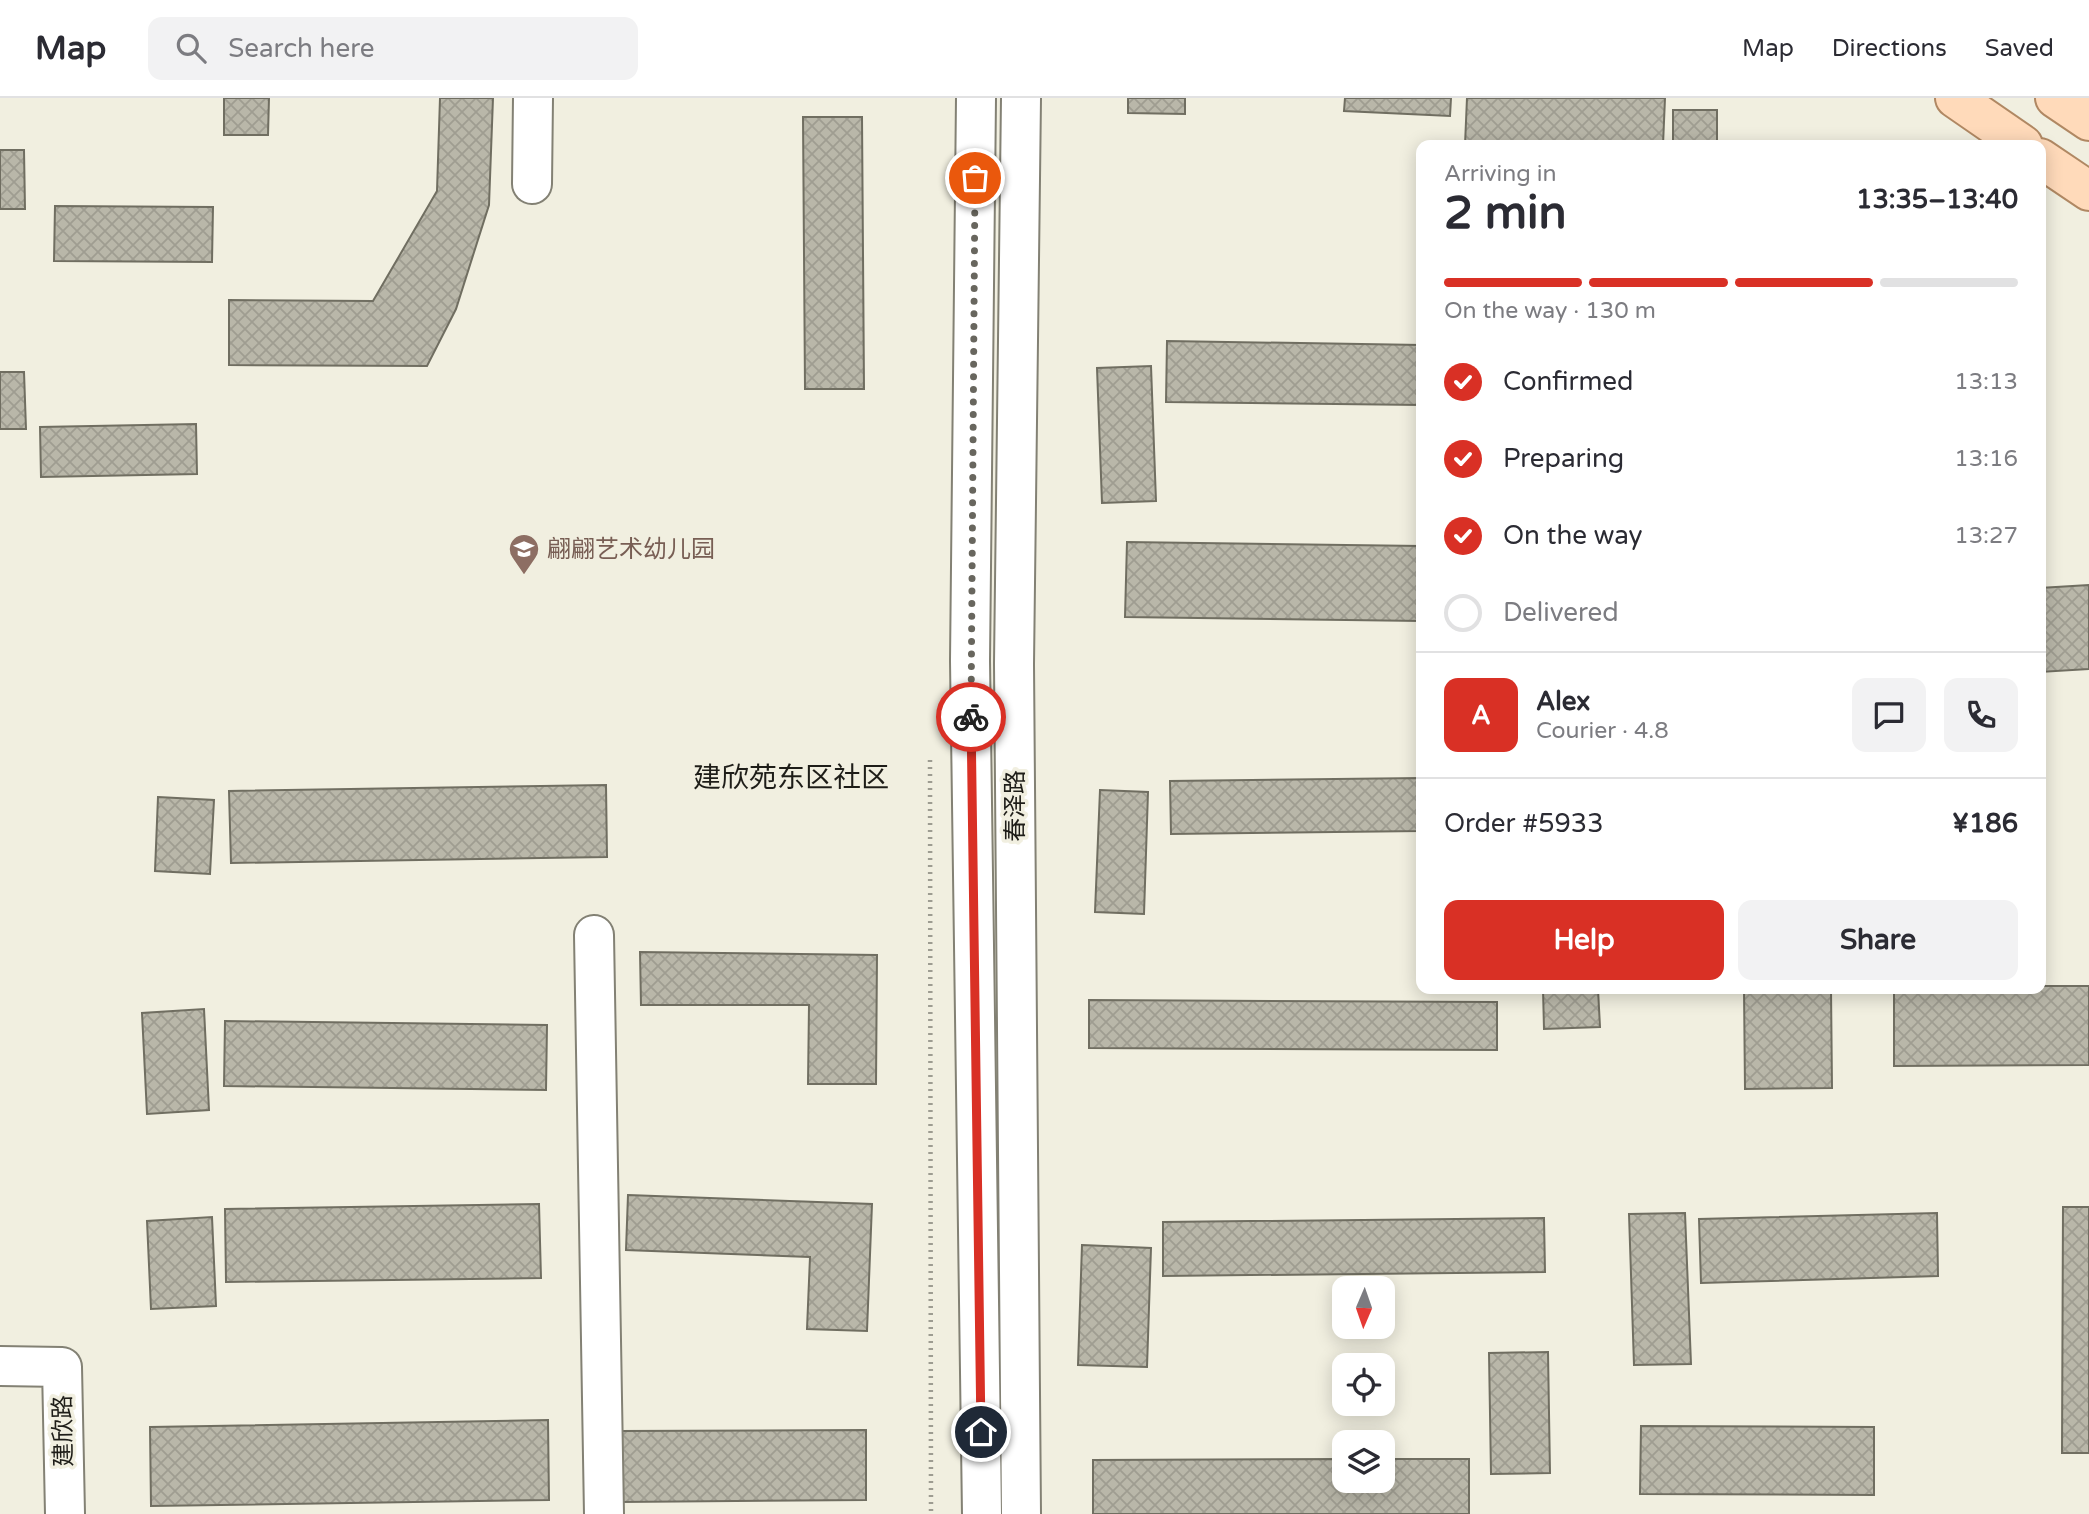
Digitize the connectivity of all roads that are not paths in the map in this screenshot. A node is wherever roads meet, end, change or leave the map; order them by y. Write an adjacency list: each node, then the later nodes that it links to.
1 (533, 98): 9 (street)
2 (976, 98): 15 (street, 春泽路)
3 (1021, 98): 16 (street, 春泽路)
4 (1955, 98): 7 (main road)
5 (2055, 98): 6 (main road)
6 (2089, 121)
7 (2016, 140)
8 (2046, 162): 10 (main road)
9 (532, 184)
10 (2089, 191)
11 (594, 935): 14 (street)
12 (0, 1366): 13 (street, 建欣路)
13 (65, 1514)
14 (604, 1514)
15 (982, 1514)
16 (1021, 1514)

